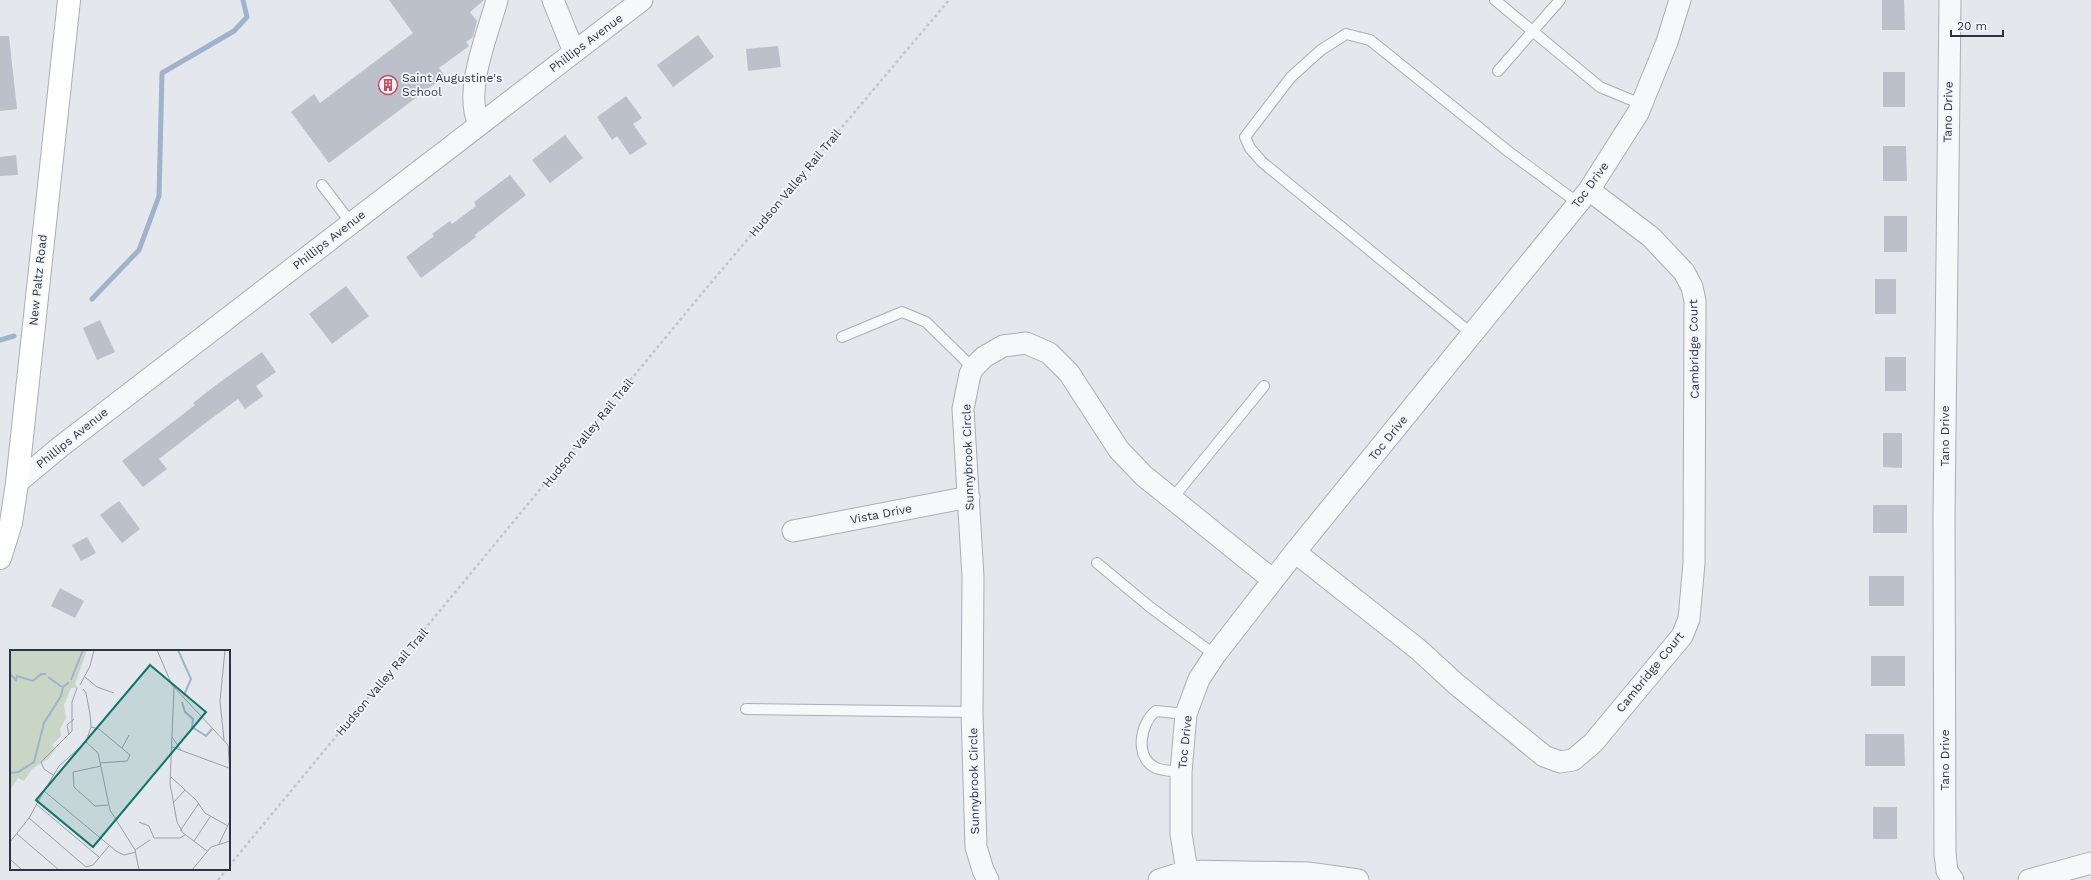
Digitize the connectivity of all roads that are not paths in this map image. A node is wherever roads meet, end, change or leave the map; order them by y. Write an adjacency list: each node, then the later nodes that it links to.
1 (69, 0): 21 (street, New Paltz Road)
2 (497, 0): 13 (street)
3 (553, 0): 10 (street)
4 (642, 0): 10 (street, Phillips Avenue)
5 (1494, 0): 9 (lane)
6 (1560, 0): 9 (lane)
7 (1680, 0): 12 (street, Toc Drive)
8 (1950, 0): 36 (street, Tano Drive)
9 (1533, 32): 11 (lane); 12 (lane)
10 (574, 52): 13 (street, Phillips Avenue)
11 (1498, 71)
12 (1641, 104): 15 (street, Toc Drive)
13 (480, 124): 16 (street, Phillips Avenue)
14 (322, 186): 16 (lane)
15 (1583, 196): 17 (street, Toc Drive); 17 (lane); 25 (street, Cambridge Court)
16 (351, 223): 21 (street, Phillips Avenue)
17 (1472, 334): 25 (street, Toc Drive)
18 (842, 337): 19 (lane)
19 (974, 368): 22 (street, Sunnybrook Circle); 23 (street, Sunnybrook Circle)
20 (1264, 386): 23 (lane)
21 (17, 483): 26 (street, New Paltz Road)
22 (969, 497): 24 (street, Vista Drive); 31 (street, Sunnybrook Circle)
23 (1172, 499): 28 (street, Sunnybrook Circle)
24 (793, 531)
25 (1295, 552): 28 (street, Toc Drive)
26 (0, 558)
27 (1097, 563): 29 (lane)
28 (1273, 580): 29 (street, Toc Drive)
29 (1215, 655): 32 (street, Toc Drive)
30 (746, 709): 31 (lane)
31 (972, 712): 37 (street, Sunnybrook Circle)
32 (1186, 714): 33 (street, Toc Drive); 33 (lane)
33 (1182, 772): 35 (street, Toc Drive)
34 (2091, 863): 40 (street)
35 (1187, 871): 38 (street); 39 (street)
36 (1950, 878)
37 (988, 880)
38 (1159, 880)
39 (1358, 880)
40 (2029, 880)

